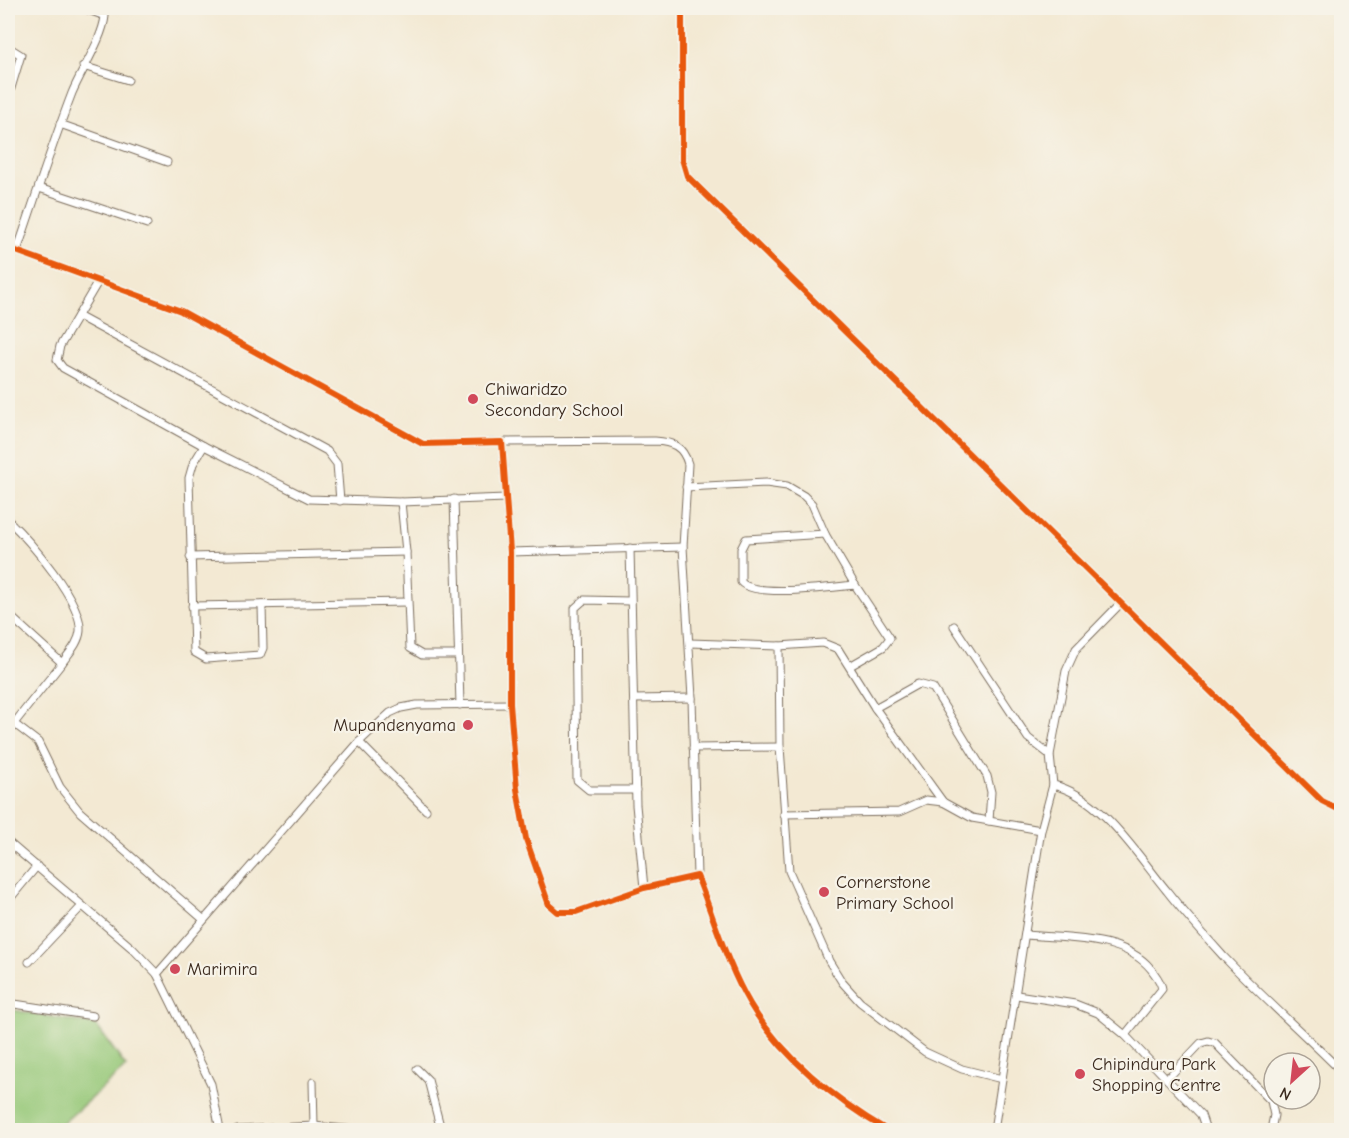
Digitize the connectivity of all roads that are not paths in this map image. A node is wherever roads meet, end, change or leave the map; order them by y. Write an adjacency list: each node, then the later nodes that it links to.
1 (82, 8): 4 (street)
2 (682, 8): 32 (street)
3 (8, 47): 6 (street)
4 (83, 66): 5 (street); 7 (street)
5 (128, 80)
6 (8, 98)
7 (60, 124): 8 (street); 9 (street)
8 (167, 162)
9 (39, 189): 10 (street); 12 (street)
10 (147, 224)
11 (8, 248): 12 (street)
12 (17, 251): 13 (street)
13 (99, 280): 14 (street); 15 (street)
14 (78, 316): 16 (street); 20 (street)
15 (502, 442): 17 (street); 18 (street)
16 (204, 446): 20 (street); 28 (street)
17 (686, 487): 23 (street); 24 (street)
18 (506, 498): 19 (street); 27 (street)
19 (454, 499): 21 (street); 39 (street)
20 (340, 501): 21 (street)
21 (400, 502): 26 (street)
22 (8, 520): 40 (street)
23 (825, 534): 29 (street); 29 (street)
24 (683, 547): 25 (street); 37 (street)
25 (630, 548): 27 (street); 30 (street)
26 (406, 552): 28 (street); 31 (street)
27 (510, 552): 44 (street)
28 (190, 557): 34 (street)
29 (855, 585): 41 (street)
30 (630, 601): 43 (street); 55 (street)
31 (406, 602): 33 (street); 39 (street)
32 (1121, 603): 53 (street); 58 (street)
33 (262, 605): 34 (street); 34 (street)
34 (192, 606)
35 (8, 614): 40 (street)
36 (954, 626): 53 (street)
37 (690, 643): 38 (street); 42 (street)
38 (779, 646): 41 (street); 51 (street)
39 (456, 655): 45 (street)
40 (62, 663): 48 (street)
41 (850, 666): 46 (street)
42 (692, 698): 43 (street); 52 (street)
43 (634, 699): 55 (street)
44 (510, 704): 45 (street); 65 (street)
45 (460, 705): 50 (street)
46 (875, 708): 56 (street); 60 (street)
47 (8, 718): 48 (street)
48 (14, 724): 49 (street); 68 (street)
49 (8, 731)
50 (359, 742): 57 (street); 68 (street)
51 (780, 747): 52 (street); 59 (street)
52 (693, 748): 64 (street)
53 (1050, 754): 54 (street)
54 (1053, 785): 61 (street); 77 (street)
55 (636, 790): 65 (street)
56 (943, 802): 59 (street); 60 (street)
57 (426, 810)
58 (1341, 811)
59 (784, 814): 78 (street)
60 (989, 821): 61 (street)
61 (1041, 830): 69 (street)
62 (8, 842): 63 (street)
63 (37, 866): 66 (street); 67 (street)
64 (697, 876): 65 (street); 86 (street)
65 (644, 888)
66 (8, 901)
67 (82, 906): 70 (street); 71 (street)
68 (203, 919): 71 (street)
69 (1027, 935): 72 (street); 75 (street)
70 (29, 962)
71 (157, 974): 82 (street)
72 (1017, 995): 75 (street); 78 (street)
73 (8, 1003): 74 (street)
74 (93, 1016)
75 (1125, 1035): 79 (street)
76 (417, 1069): 85 (street)
77 (1341, 1072)
78 (1002, 1079): 87 (street)
79 (1167, 1079): 88 (street); 89 (street)
80 (313, 1082): 81 (street)
81 (314, 1126): 83 (street); 84 (street)
82 (220, 1131)
83 (237, 1131)
84 (355, 1131)
85 (441, 1131)
86 (887, 1131)
87 (994, 1131)
88 (1206, 1131)
89 (1271, 1131)

